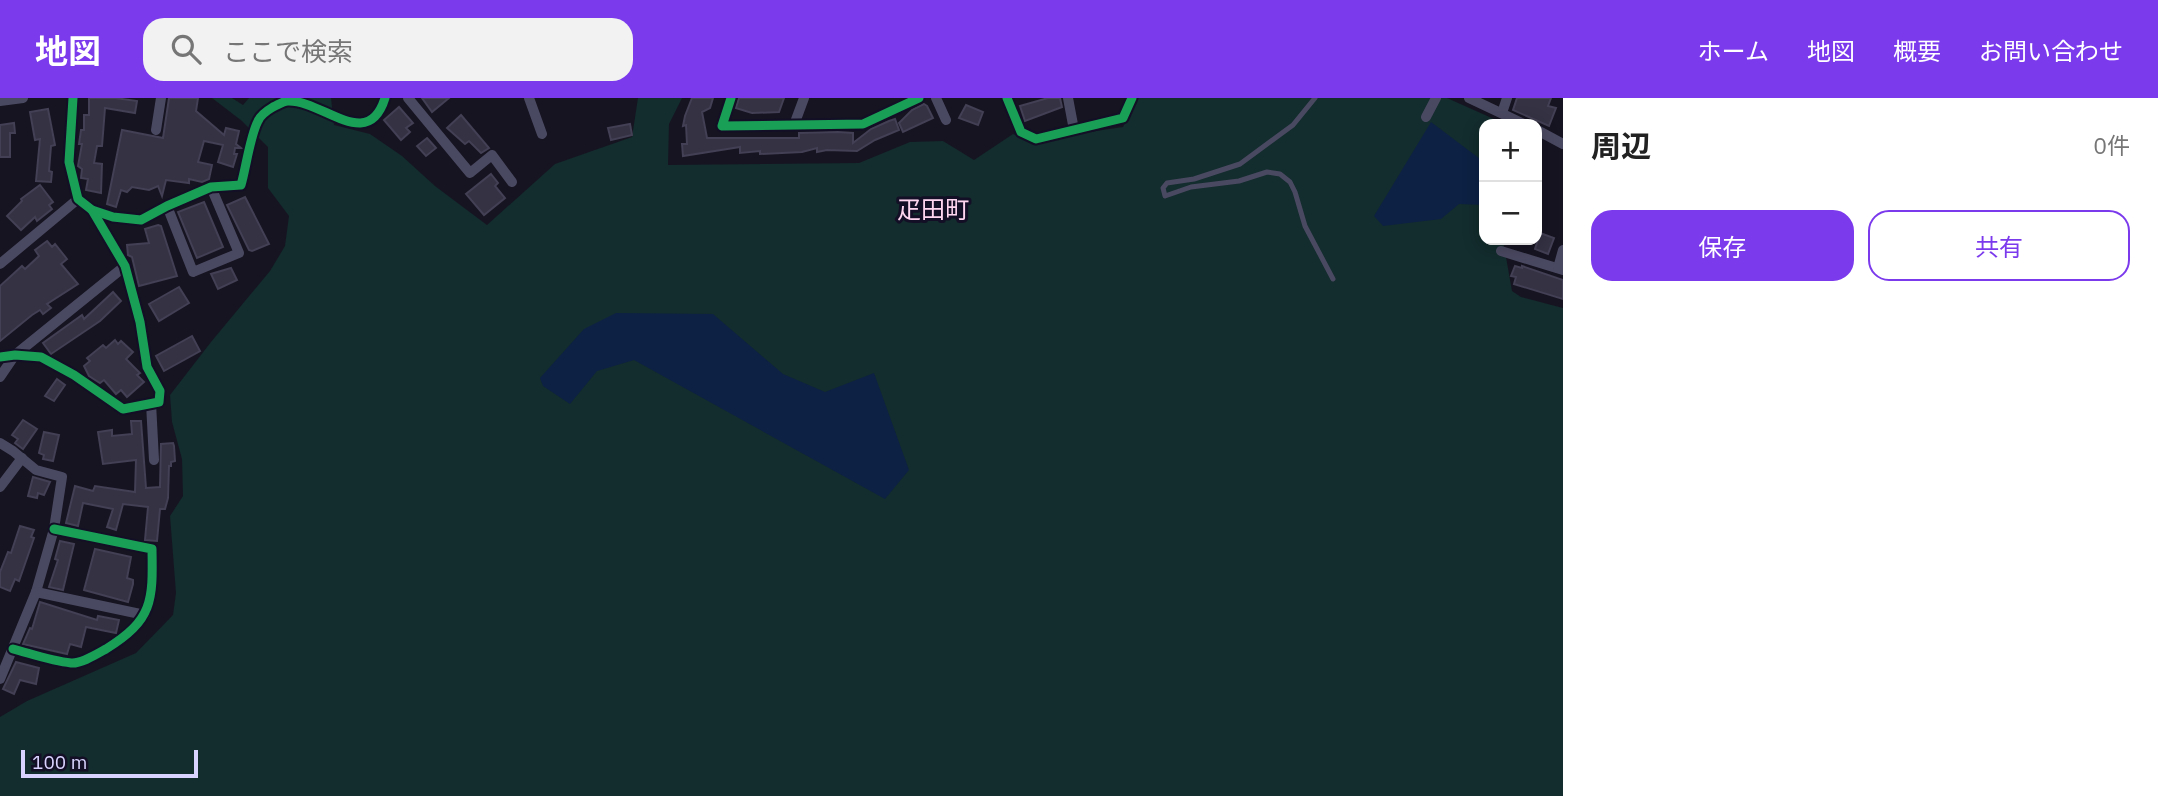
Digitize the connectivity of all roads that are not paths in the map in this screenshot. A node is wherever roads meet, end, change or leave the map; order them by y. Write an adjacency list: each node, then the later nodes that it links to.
1 (23, 98): 18 (street)
2 (73, 98): 31 (street)
3 (161, 98): 24 (street)
4 (385, 98): 30 (street)
5 (408, 98): 29 (street)
6 (529, 98): 27 (street)
7 (731, 98): 23 (street)
8 (804, 98): 23 (street)
9 (919, 98): 23 (street)
10 (936, 98): 22 (street)
11 (1007, 98): 25 (street)
12 (1068, 98): 25 (street)
13 (1132, 98): 25 (street)
14 (1315, 98): 39 (lane)
15 (1436, 98): 20 (street)
16 (1469, 98): 19 (street)
17 (1507, 98): 19 (street)
18 (0, 101)
19 (1502, 113): 21 (street)
20 (1426, 117)
21 (1514, 119)
22 (946, 120)
23 (794, 125)
24 (156, 130)
25 (1074, 130)
26 (1542, 133): 28 (street)
27 (542, 134)
28 (1562, 139)
29 (512, 182)
30 (211, 187): 32 (street); 32 (street)
31 (78, 199): 33 (street); 36 (street)
32 (167, 206): 33 (street)
33 (92, 210): 37 (street)
34 (1563, 250): 38 (street)
35 (1502, 251): 38 (street)
36 (0, 264)
37 (124, 266): 40 (street); 43 (street)
38 (1560, 269)
39 (1333, 279)
40 (15, 355): 41 (street); 42 (street); 43 (street)
41 (0, 357)
42 (0, 377)
43 (150, 404): 46 (street)
44 (0, 443): 45 (street)
45 (22, 458): 47 (street); 48 (street)
46 (154, 460)
47 (0, 486)
48 (54, 529): 49 (street); 50 (street)
49 (36, 592): 50 (street); 51 (street)
50 (145, 615): 51 (street)
51 (13, 649): 52 (street)
52 (0, 679)

